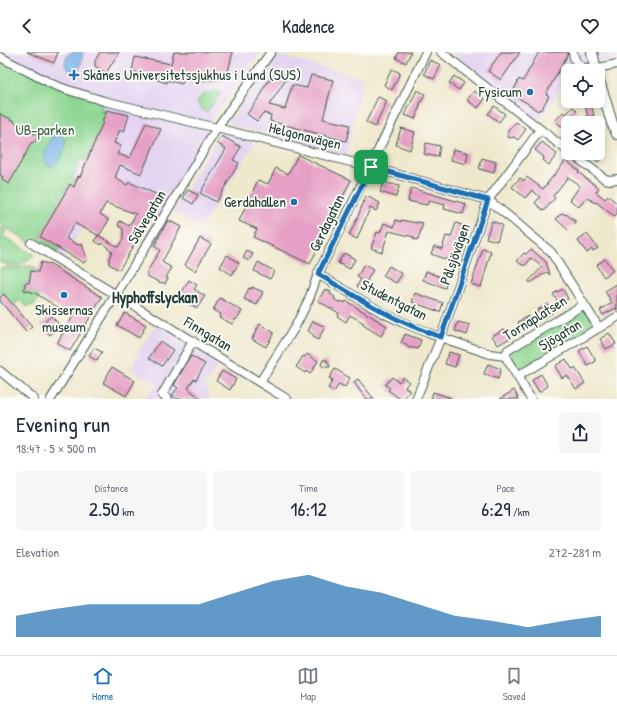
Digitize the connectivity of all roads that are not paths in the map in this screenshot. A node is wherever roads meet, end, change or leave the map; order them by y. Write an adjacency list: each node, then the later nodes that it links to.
1 (271, 52): 12 (street, Sölvegatan)
2 (426, 52): 17 (street, Gerdagatan)
3 (441, 52): 13 (street)
4 (573, 52): 7 (street)
5 (592, 52): 8 (main road)
6 (0, 57): 12 (street, Helgonavägen)
7 (576, 64)
8 (595, 64)
9 (617, 64): 10 (street)
10 (605, 69)
11 (605, 99): 14 (main road)
12 (217, 128): 17 (street, Helgonavägen); 22 (street, Sölvegatan)
13 (540, 130): 15 (street); 19 (street, Pålsjövägen)
14 (617, 134)
15 (561, 145)
16 (581, 160): 18 (street)
17 (371, 167): 19 (street, Helgonavägen); 21 (street, Gerdagatan)
18 (617, 179)
19 (488, 200): 23 (street, Helgonavägen); 26 (street, Pålsjövägen)
20 (31, 243): 22 (street, Finngatan)
21 (318, 274): 26 (street, Studentgatan); 31 (street, Gerdagatan)
22 (116, 294): 27 (street, Finngatan); 33 (street, Sölvegatan)
23 (583, 305): 25 (street, Helgonavägen); 28 (street, Tornaplatsen)
24 (617, 317): 25 (street, Sjögatan)
25 (599, 328): 30 (street, Sjögatan)
26 (441, 337): 28 (street, Studentgatan); 36 (street, Pålsjövägen)
27 (192, 341): 31 (street, Finngatan); 34 (street)
28 (505, 356): 30 (street)
29 (0, 371): 32 (street)
30 (518, 376): 37 (street)
31 (260, 382): 35 (street, Finngatan)
32 (34, 399)
33 (51, 399)
34 (168, 399)
35 (288, 399)
36 (416, 399)
37 (531, 399)

